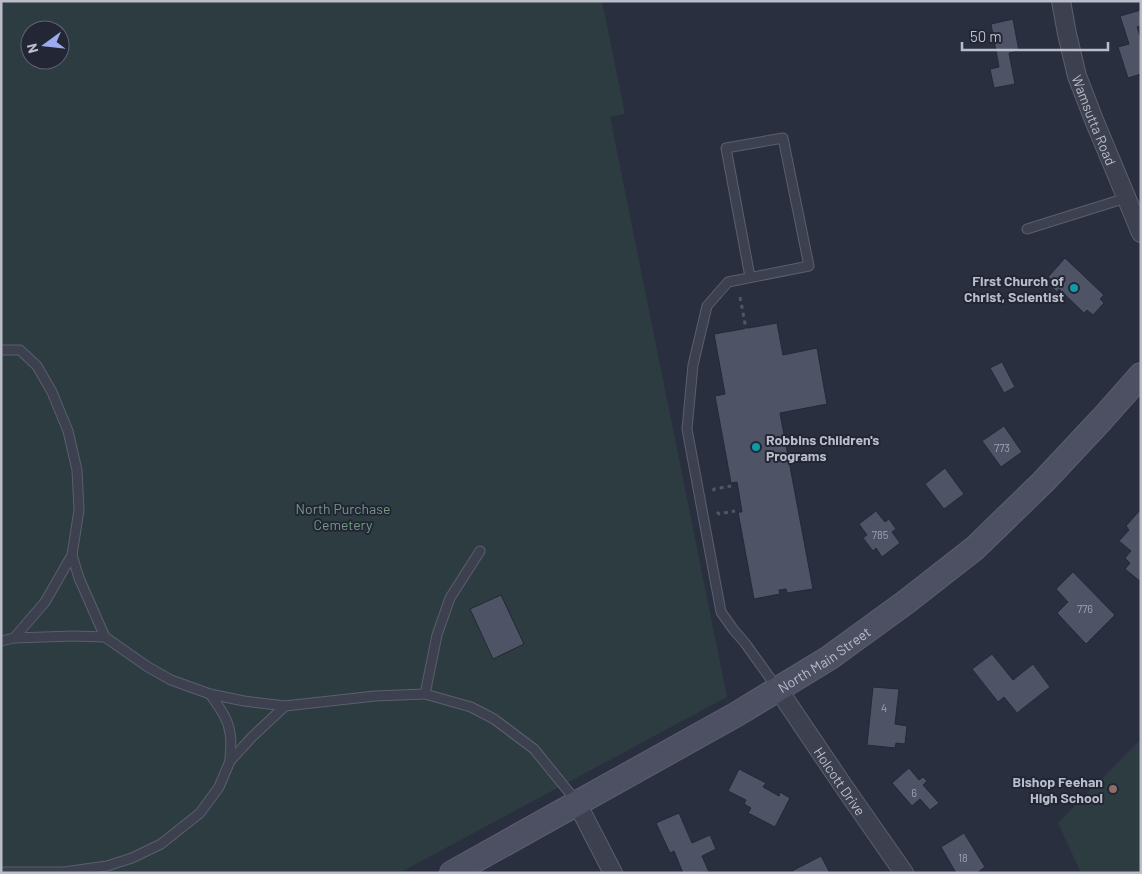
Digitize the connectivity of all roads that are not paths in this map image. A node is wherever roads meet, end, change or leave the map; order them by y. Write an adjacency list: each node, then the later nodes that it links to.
1 (1061, 1): 2 (street, Wamsutta Road)
2 (1126, 198): 3 (lane); 4 (street, Wamsutta Road)
3 (1027, 229)
4 (1141, 233)
5 (750, 277): 5 (lane); 13 (lane)
6 (1, 350): 9 (lane)
7 (1141, 375): 13 (main road, North Main Street)
8 (480, 552): 15 (lane)
9 (72, 555): 10 (lane); 11 (lane)
10 (105, 637): 11 (lane); 14 (lane)
11 (14, 638): 12 (lane)
12 (1, 641)
13 (778, 689): 18 (main road, North Main Street); 22 (street, Holcott Drive)
14 (210, 694): 16 (lane); 17 (lane)
15 (425, 694): 16 (lane); 18 (lane)
16 (286, 706): 17 (lane)
17 (230, 761): 19 (lane)
18 (577, 802): 20 (main road, North Main Street); 21 (street)
19 (1, 872)
20 (452, 873)
21 (613, 873)
22 (904, 873)

